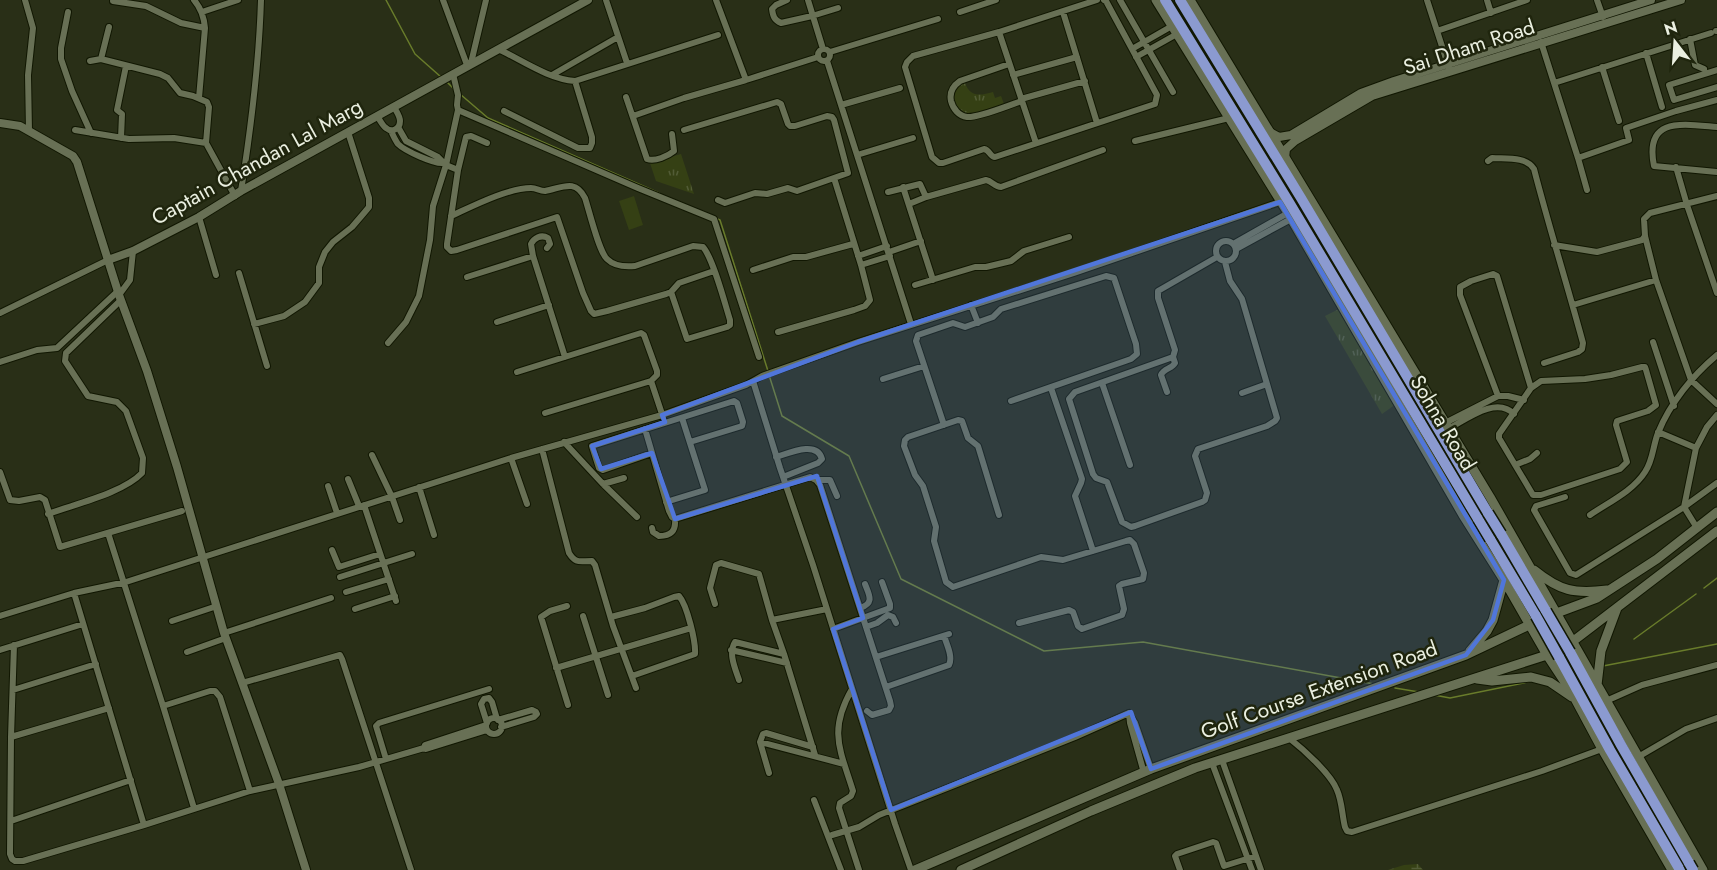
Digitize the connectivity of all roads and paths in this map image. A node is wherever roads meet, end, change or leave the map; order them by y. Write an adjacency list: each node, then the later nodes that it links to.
1 (25, 0): 101 (street)
2 (194, 0): 29 (street)
3 (238, 0): 29 (street)
4 (261, 0): 125 (street)
5 (443, 0): 61 (street)
6 (486, 0): 61 (street)
7 (588, 0): 48 (street, Captain Chandan Lal Marg)
8 (606, 0): 44 (street)
9 (716, 0): 74 (street)
10 (787, 0): 34 (street)
11 (808, 0): 34 (street)
12 (993, 0): 30 (street)
13 (1097, 0): 31 (street)
14 (1104, 0): 50 (street)
15 (1120, 0): 47 (street)
16 (1156, 0): 39 (main road)
17 (1165, 0): 240 (highway, Sohna Road)
18 (1180, 0): 240 (highway, Sohna Road)
19 (1190, 0): 103 (main road)
20 (1427, 0): 40 (street)
21 (1487, 0): 32 (street)
22 (1527, 0): 32 (street)
23 (1598, 0): 33 (street)
24 (1651, 0): 33 (street, Sai Dham Road)
25 (1681, 0): 36 (street, Sai Dham Road)
26 (113, 1): 38 (street)
27 (838, 8): 34 (street)
28 (68, 12): 104 (street)
29 (202, 12): 38 (street)
30 (960, 12)
31 (1063, 12): 42 (street); 55 (street)
32 (1491, 13): 40 (street)
33 (1602, 15): 36 (street); 45 (street, Sai Dham Road)
34 (812, 16): 49 (street)
35 (938, 19): 52 (street)
36 (1604, 23): 45 (street, Sai Dham Road)
37 (109, 27): 57 (street)
38 (205, 28): 81 (street)
39 (1175, 30): 47 (street); 51 (street); 92 (main road)
40 (1437, 31): 65 (street)
41 (1715, 31): 46 (street)
42 (999, 32): 62 (street); 111 (street)
43 (718, 35): 60 (street)
44 (618, 37): 60 (street); 69 (street)
45 (1539, 39): 65 (street, Sai Dham Road); 76 (street)
46 (1690, 39): 53 (street); 66 (street)
47 (1145, 42): 50 (street); 51 (street)
48 (498, 49): 61 (street, Captain Chandan Lal Marg); 69 (street)
49 (823, 49): 52 (street); 54 (street)
50 (1132, 49): 56 (street)
51 (1149, 50): 56 (street); 79 (street)
52 (830, 52): 59 (street)
53 (1646, 53): 64 (street); 86 (street)
54 (818, 57): 59 (street); 74 (street)
55 (1077, 57): 68 (street); 75 (street)
56 (1136, 57): 95 (street)
57 (100, 59): 58 (street); 63 (street)
58 (90, 61)
59 (827, 61): 84 (street)
60 (627, 63): 73 (street)
61 (469, 64): 71 (street, Captain Chandan Lal Marg)
62 (1009, 64): 70 (street); 82 (street)
63 (126, 66): 81 (street); 106 (street)
64 (1602, 67): 76 (street); 93 (street)
65 (1449, 68): 89 (street, Sai Dham Road)
66 (1704, 69)
67 (1717, 70): 77 (street)
68 (1026, 71): 70 (street); 72 (street)
69 (552, 75): 73 (street)
70 (1013, 75): 82 (street)
71 (450, 76): 85 (street, Captain Chandan Lal Marg); 87 (street)
72 (1028, 79)
73 (575, 81): 88 (street)
74 (746, 81): 91 (street)
75 (1085, 81): 82 (street); 95 (street)
76 (1554, 83): 115 (street)
77 (1717, 87)
78 (900, 88): 84 (street)
79 (1173, 92)
80 (626, 97): 91 (street)
81 (199, 98): 109 (street)
82 (1021, 100): 111 (street)
83 (1717, 100): 115 (street)
84 (841, 105): 113 (street)
85 (394, 107): 90 (street, Captain Chandan Lal Marg); 96 (street)
86 (1662, 107)
87 (458, 110): 117 (street); 174 (street)
88 (504, 111)
89 (1331, 115): 103 (street, Sai Dham Road); 114 (street, Sai Dham Road)
90 (377, 116): 99 (street); 102 (street, Captain Chandan Lal Marg)
91 (633, 116): 105 (street)
92 (1229, 118): 108 (street); 129 (main road)
93 (1619, 121)
94 (0, 123): 101 (street)
95 (1097, 123): 111 (street)
96 (398, 127): 99 (street); 117 (street)
97 (1717, 127): 118 (street)
98 (75, 130): 104 (street)
99 (391, 130): 117 (street)
100 (684, 130): 121 (street)
101 (29, 131): 147 (street)
102 (348, 132): 125 (street, Captain Chandan Lal Marg); 167 (street)
103 (1270, 132): 114 (main road)
104 (91, 133): 106 (street)
105 (672, 134)
106 (121, 138): 109 (street)
107 (913, 138): 113 (street)
108 (1135, 141)
109 (206, 143): 125 (street)
110 (487, 143): 119 (street)
111 (1036, 143)
112 (1103, 150): 127 (street)
113 (857, 155): 143 (street)
114 (1285, 158): 203 (main road)
115 (1578, 158): 123 (street)
116 (1488, 161): 139 (street)
117 (445, 164): 119 (street); 171 (street)
118 (1676, 167): 120 (street); 131 (street)
119 (458, 170): 132 (street)
120 (1717, 172)
121 (834, 178): 128 (street); 138 (street)
122 (903, 187): 124 (street); 127 (street); 130 (street)
123 (1587, 190)
124 (888, 192)
125 (238, 194): 134 (street, Captain Chandan Lal Marg)
126 (1717, 196): 131 (street)
127 (927, 197): 130 (street)
128 (717, 200)
129 (1280, 202): 133 (main road); 161 (street)
130 (909, 204): 137 (street)
131 (1687, 205): 135 (street); 159 (street)
132 (451, 216): 151 (street); 158 (street)
133 (1289, 216): 140 (street); 249 (main road)
134 (199, 217): 142 (street, Captain Chandan Lal Marg); 153 (street)
135 (1645, 236): 139 (street); 156 (street)
136 (1069, 237): 155 (street)
137 (921, 241): 143 (street); 155 (street)
138 (853, 244): 145 (street); 150 (street)
139 (1554, 244): 162 (street)
140 (1235, 246): 146 (street); 148 (street)
141 (547, 248): 144 (street)
142 (133, 251): 147 (street, Captain Chandan Lal Marg); 160 (street)
143 (888, 251): 145 (street); 149 (street); 168 (street)
144 (533, 256): 154 (street); 163 (street)
145 (858, 256): 149 (street)
146 (1217, 257): 148 (street); 175 (street)
147 (108, 260): 160 (street); 164 (street)
148 (1225, 262): 186 (street)
149 (861, 266): 169 (street)
150 (753, 270)
151 (714, 271): 158 (street); 158 (street)
152 (239, 273): 167 (street)
153 (216, 275)
154 (467, 277)
155 (933, 280): 157 (street)
156 (1656, 280): 162 (street); 182 (street)
157 (915, 285)
158 (671, 292)
159 (1717, 293)
160 (120, 295): 176 (street); 237 (street); 255 (street)
161 (971, 305): 166 (street); 168 (street)
162 (1572, 305): 177 (street)
163 (549, 306): 165 (street); 173 (street)
164 (0, 313)
165 (497, 322)
166 (978, 323): 179 (street); 187 (street)
167 (254, 324): 178 (street)
168 (911, 324): 184 (street)
169 (778, 332)
170 (1653, 342): 195 (street)
171 (388, 343)
172 (1717, 355): 182 (street)
173 (565, 357): 180 (street); 183 (street)
174 (759, 357)
175 (1173, 357): 185 (street); 189 (street)
176 (0, 362)
177 (1544, 363)
178 (267, 366)
179 (924, 366): 181 (street); 202 (street)
180 (517, 372)
181 (883, 379)
182 (1691, 380): 194 (street); 195 (street)
183 (651, 381): 196 (street); 197 (street)
184 (753, 381): 197 (street); 213 (street)
185 (1102, 383): 186 (street); 215 (street)
186 (1267, 384): 190 (street)
187 (1051, 388): 193 (street); 252 (street)
188 (1531, 388): 191 (street); 192 (street); 216 (street)
189 (1167, 392)
190 (1242, 393)
191 (1498, 396): 192 (street); 203 (street)
192 (1524, 400): 198 (street)
193 (1011, 401)
194 (1717, 404)
195 (1674, 406): 205 (street)
196 (544, 414)
197 (662, 414): 201 (street); 206 (street)
198 (1514, 414): 203 (street); 216 (street)
199 (1717, 415): 208 (street)
200 (682, 418): 201 (street); 207 (street); 207 (street)
201 (665, 423): 204 (street)
202 (944, 425): 238 (street); 252 (street)
203 (1447, 426): 242 (main road)
204 (645, 429): 210 (street); 210 (street)
205 (1658, 432): 208 (street); 239 (street)
206 (564, 442): 209 (street); 223 (street)
207 (690, 442): 230 (street)
208 (1696, 447): 233 (street)
209 (542, 449): 214 (street); 278 (street)
210 (652, 453): 230 (street)
211 (1537, 453): 216 (street)
212 (372, 454): 228 (street)
213 (776, 457): 218 (street); 218 (street)
214 (511, 458): 226 (street); 231 (street)
215 (1130, 465)
216 (1515, 465)
217 (0, 472): 237 (street)
218 (783, 477): 224 (street)
219 (624, 478): 223 (street)
220 (348, 479): 232 (street)
221 (816, 480): 224 (street); 227 (street); 271 (street)
222 (1717, 483): 233 (street)
223 (603, 484): 241 (street)
224 (785, 484): 243 (street); 274 (street)
225 (328, 486): 236 (street)
226 (419, 487): 228 (street); 250 (street)
227 (837, 496)
228 (392, 497): 232 (street); 244 (street)
229 (1565, 497): 233 (street)
230 (666, 502): 243 (street)
231 (527, 504)
232 (361, 506): 236 (street); 253 (street)
233 (1684, 507): 246 (street)
234 (182, 511): 248 (street)
235 (1717, 512): 246 (main road, Golf Course Extension Road)
236 (337, 513): 255 (street)
237 (48, 514): 248 (street)
238 (999, 515)
239 (1590, 515)
240 (1483, 516): 277 (highway, Sohna Road, bridge)
241 (637, 517)
242 (1501, 518): 249 (main road); 257 (main road)
243 (675, 519): 245 (street)
244 (400, 520)
245 (652, 528)
246 (1696, 528): 264 (main road, Golf Course Extension Road)
247 (1717, 531): 272 (main road)
248 (108, 533): 262 (street)
249 (1474, 533): 260 (main road)
250 (434, 535)
251 (332, 550): 253 (street)
252 (1093, 551): 283 (street)
253 (380, 554): 256 (street)
254 (412, 554): 256 (street)
255 (203, 558): 262 (street); 269 (street)
256 (383, 563): 258 (street); 259 (street)
257 (1528, 565): 264 (main road); 277 (main road)
258 (340, 577)
259 (389, 579): 265 (street); 273 (street)
260 (1504, 580): 277 (main road); 299 (main road)
261 (882, 582): 279 (street)
262 (123, 583): 266 (street); 322 (street)
263 (865, 584): 271 (street)
264 (1614, 589): 277 (main road, Golf Course Extension Road)
265 (346, 592)
266 (74, 593): 275 (street); 284 (street)
267 (331, 598): 288 (street)
268 (715, 604): 280 (street)
269 (217, 606): 281 (street); 288 (street)
270 (567, 606): 307 (street)
271 (860, 608): 279 (street)
272 (1617, 608): 291 (main road); 312 (main road)
273 (355, 609)
274 (827, 609): 280 (street); 287 (street)
275 (0, 616)
276 (583, 616): 301 (street)
277 (1542, 616): 291 (highway, Sohna Road, bridge); 299 (main road, Golf Course Extension Road); 300 (main road); 356 (highway, Sohna Road, bridge)
278 (611, 617): 286 (street); 292 (street)
279 (863, 618): 285 (street); 287 (street)
280 (772, 620): 298 (street)
281 (172, 621)
282 (896, 623): 285 (street)
283 (1019, 623)
284 (84, 624): 290 (street); 305 (street)
285 (866, 627): 302 (street)
286 (691, 628): 292 (street); 308 (street)
287 (833, 629): 317 (street)
288 (225, 636): 296 (street); 311 (street)
289 (747, 644): 294 (street); 295 (street); 297 (street)
290 (14, 645): 293 (street); 316 (street)
291 (1571, 647): 300 (main road); 312 (main road); 356 (highway, Sohna Road)
292 (621, 648): 301 (street); 308 (street)
293 (0, 650)
294 (731, 650): 297 (street); 310 (street)
295 (775, 651): 298 (street); 303 (street)
296 (187, 652)
297 (745, 653): 303 (street)
298 (784, 654): 304 (street)
299 (1466, 655): 340 (main road, Golf Course Extension Road)
300 (1547, 655): 309 (main road); 319 (main road)
301 (596, 656): 307 (street); 318 (street)
302 (876, 657): 313 (street); 313 (street)
303 (773, 660): 304 (street)
304 (787, 663): 331 (street)
305 (96, 664): 316 (street); 323 (street)
306 (1717, 665): 320 (street)
307 (556, 668): 321 (street)
308 (632, 676): 314 (street)
309 (1475, 679): 319 (main road); 329 (main road)
310 (739, 680)
311 (242, 683): 337 (street); 343 (street)
312 (1597, 685): 320 (main road)
313 (886, 687): 324 (street)
314 (636, 688)
315 (489, 689): 335 (street)
316 (13, 690): 328 (street)
317 (852, 690): 339 (street); 347 (street)
318 (608, 695)
319 (1576, 699): 332 (main road)
320 (1606, 701): 334 (main road)
321 (568, 705)
322 (163, 706): 344 (street); 346 (street)
323 (109, 708): 328 (street); 342 (street)
324 (867, 711)
325 (1717, 718): 334 (street)
326 (499, 722): 326 (street); 327 (street); 327 (street); 327 (street)
327 (487, 726): 335 (street)
328 (11, 737): 348 (street)
329 (1289, 738): 332 (street); 336 (main road)
330 (760, 742): 331 (street); 333 (street); 341 (street)
331 (813, 747): 333 (street)
332 (1602, 749): 356 (main road)
333 (815, 755): 339 (street)
334 (1638, 757): 356 (main road)
335 (386, 759): 337 (street)
336 (1222, 760): 338 (main road); 352 (street)
337 (376, 762): 343 (street); 358 (street)
338 (1212, 763): 353 (street); 362 (main road)
339 (844, 764): 350 (street)
340 (1148, 771): 347 (street); 361 (main road, Golf Course Extension Road)
341 (769, 773)
342 (131, 780): 348 (street); 349 (street)
343 (279, 784): 344 (street); 357 (street)
344 (250, 791): 346 (street)
345 (814, 800): 359 (street)
346 (194, 808): 349 (street)
347 (891, 810): 350 (street); 361 (street)
348 (11, 821): 349 (street)
349 (144, 825)
350 (846, 831): 351 (street); 360 (street)
351 (832, 835)
352 (1249, 836): 353 (street); 354 (street)
353 (1241, 839): 355 (street)
354 (1256, 856): 355 (street); 365 (street)
355 (1247, 858): 363 (street); 364 (street)
356 (1688, 868)
357 (306, 870)
358 (411, 870)
359 (841, 870)
360 (859, 870)
361 (913, 870)
362 (961, 870)
363 (1180, 870)
364 (1252, 870)
365 (1262, 870)

